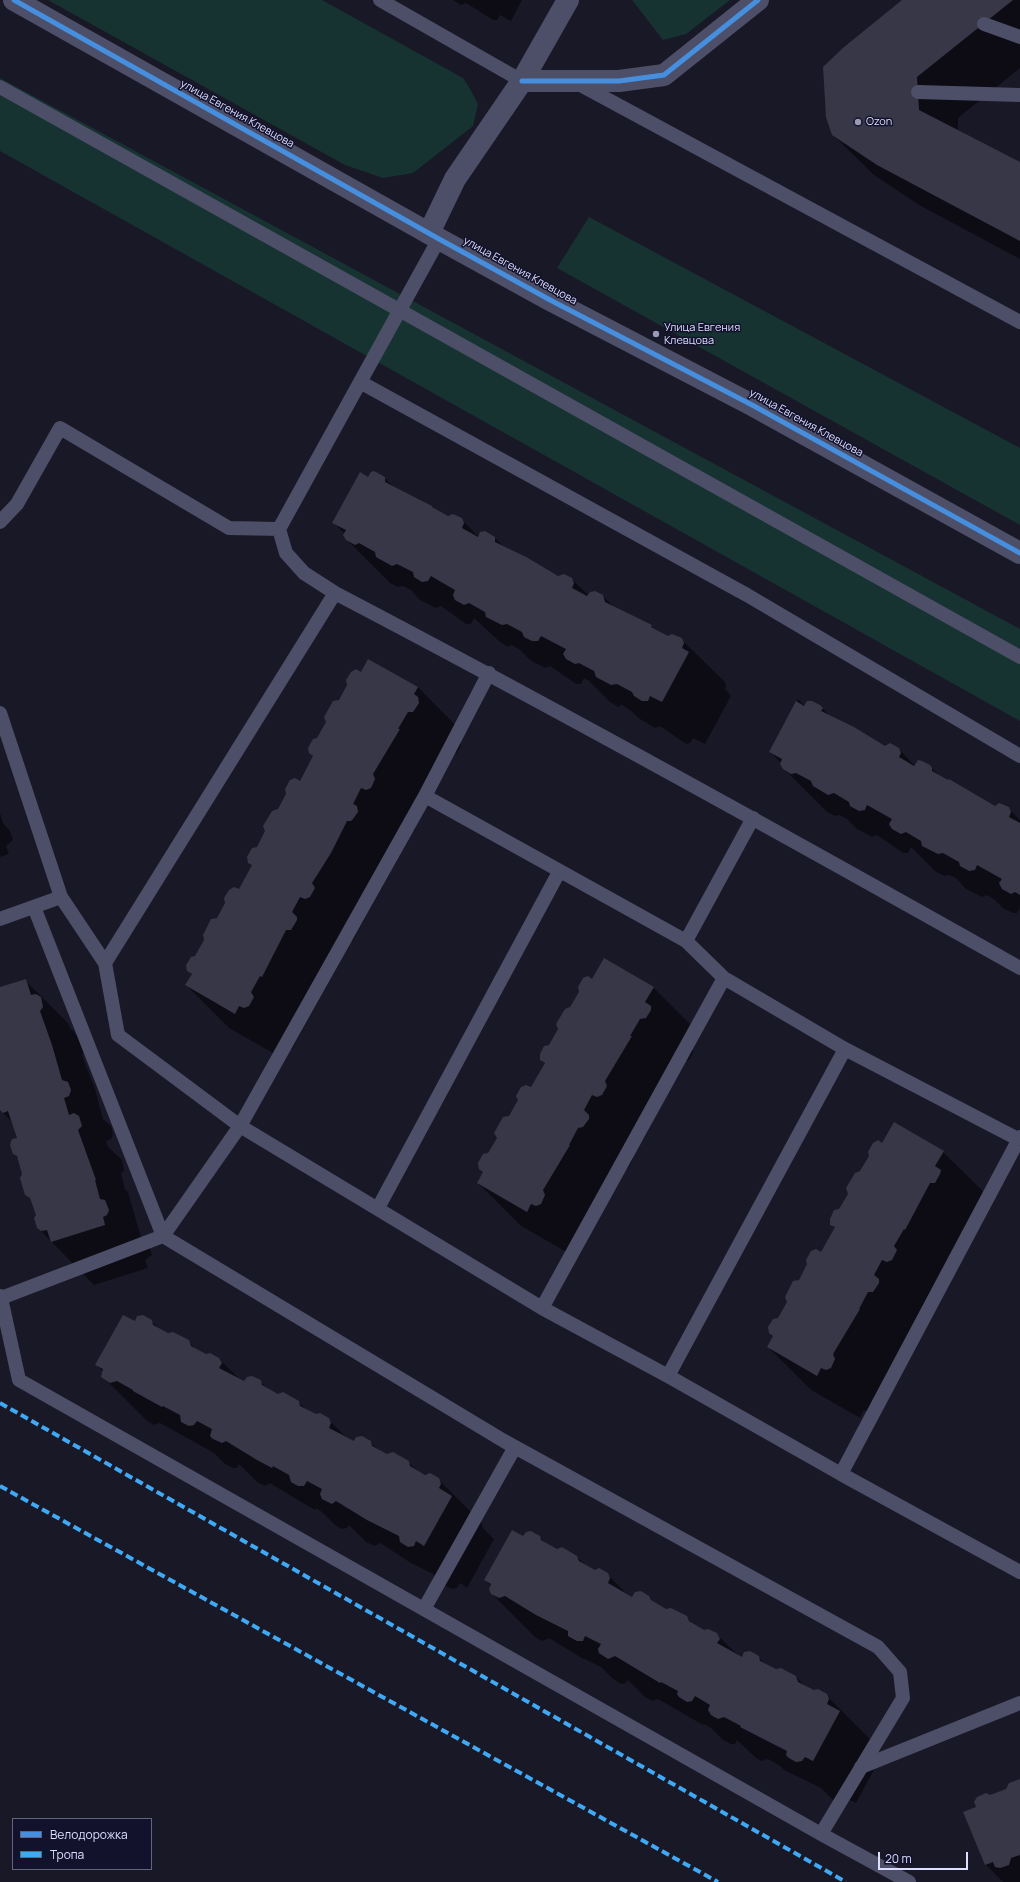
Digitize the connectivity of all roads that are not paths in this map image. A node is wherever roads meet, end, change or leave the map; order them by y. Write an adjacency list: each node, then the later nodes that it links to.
1 (14, 0): 12 (street, улица Евгения Клевцова)
2 (380, 0): 7 (lane)
3 (568, 0): 7 (street)
4 (758, 0): 8 (street)
5 (984, 24): 6 (lane)
6 (1020, 36)
7 (522, 81): 8 (street); 12 (street)
8 (573, 81): 14 (lane)
9 (0, 87): 13 (lane)
10 (918, 92): 11 (lane)
11 (1020, 95)
12 (434, 236): 13 (lane); 18 (street, улица Евгения Клевцова)
13 (400, 310): 15 (lane); 20 (lane)
14 (1020, 322)
15 (360, 382): 17 (lane); 23 (lane)
16 (0, 522): 17 (lane)
17 (279, 529): 19 (lane)
18 (1020, 553)
19 (335, 593): 21 (lane); 31 (lane)
20 (1020, 657)
21 (489, 673): 24 (lane); 25 (lane)
22 (0, 713): 27 (lane)
23 (1020, 756)
24 (425, 796): 26 (lane); 35 (lane)
25 (753, 818): 30 (lane); 32 (lane)
26 (559, 872): 30 (lane); 37 (lane)
27 (61, 897): 28 (lane); 31 (lane)
28 (34, 907): 29 (lane); 38 (lane)
29 (0, 919)
30 (686, 941): 33 (lane)
31 (105, 963): 35 (lane)
32 (1020, 968)
33 (724, 978): 34 (lane); 40 (lane)
34 (845, 1049): 36 (lane); 41 (lane)
35 (240, 1126): 37 (lane); 38 (lane)
36 (1019, 1138): 43 (lane)
37 (378, 1208): 40 (lane)
38 (163, 1236): 39 (lane); 42 (lane)
39 (0, 1297): 45 (lane)
40 (542, 1308): 41 (lane)
41 (668, 1376): 43 (lane)
42 (515, 1447): 45 (lane); 47 (lane)
43 (841, 1474): 44 (lane)
44 (1020, 1572)
45 (424, 1609): 48 (lane)
46 (1020, 1703): 47 (lane)
47 (861, 1767): 48 (lane)
48 (821, 1834): 49 (lane)
49 (909, 1882)

